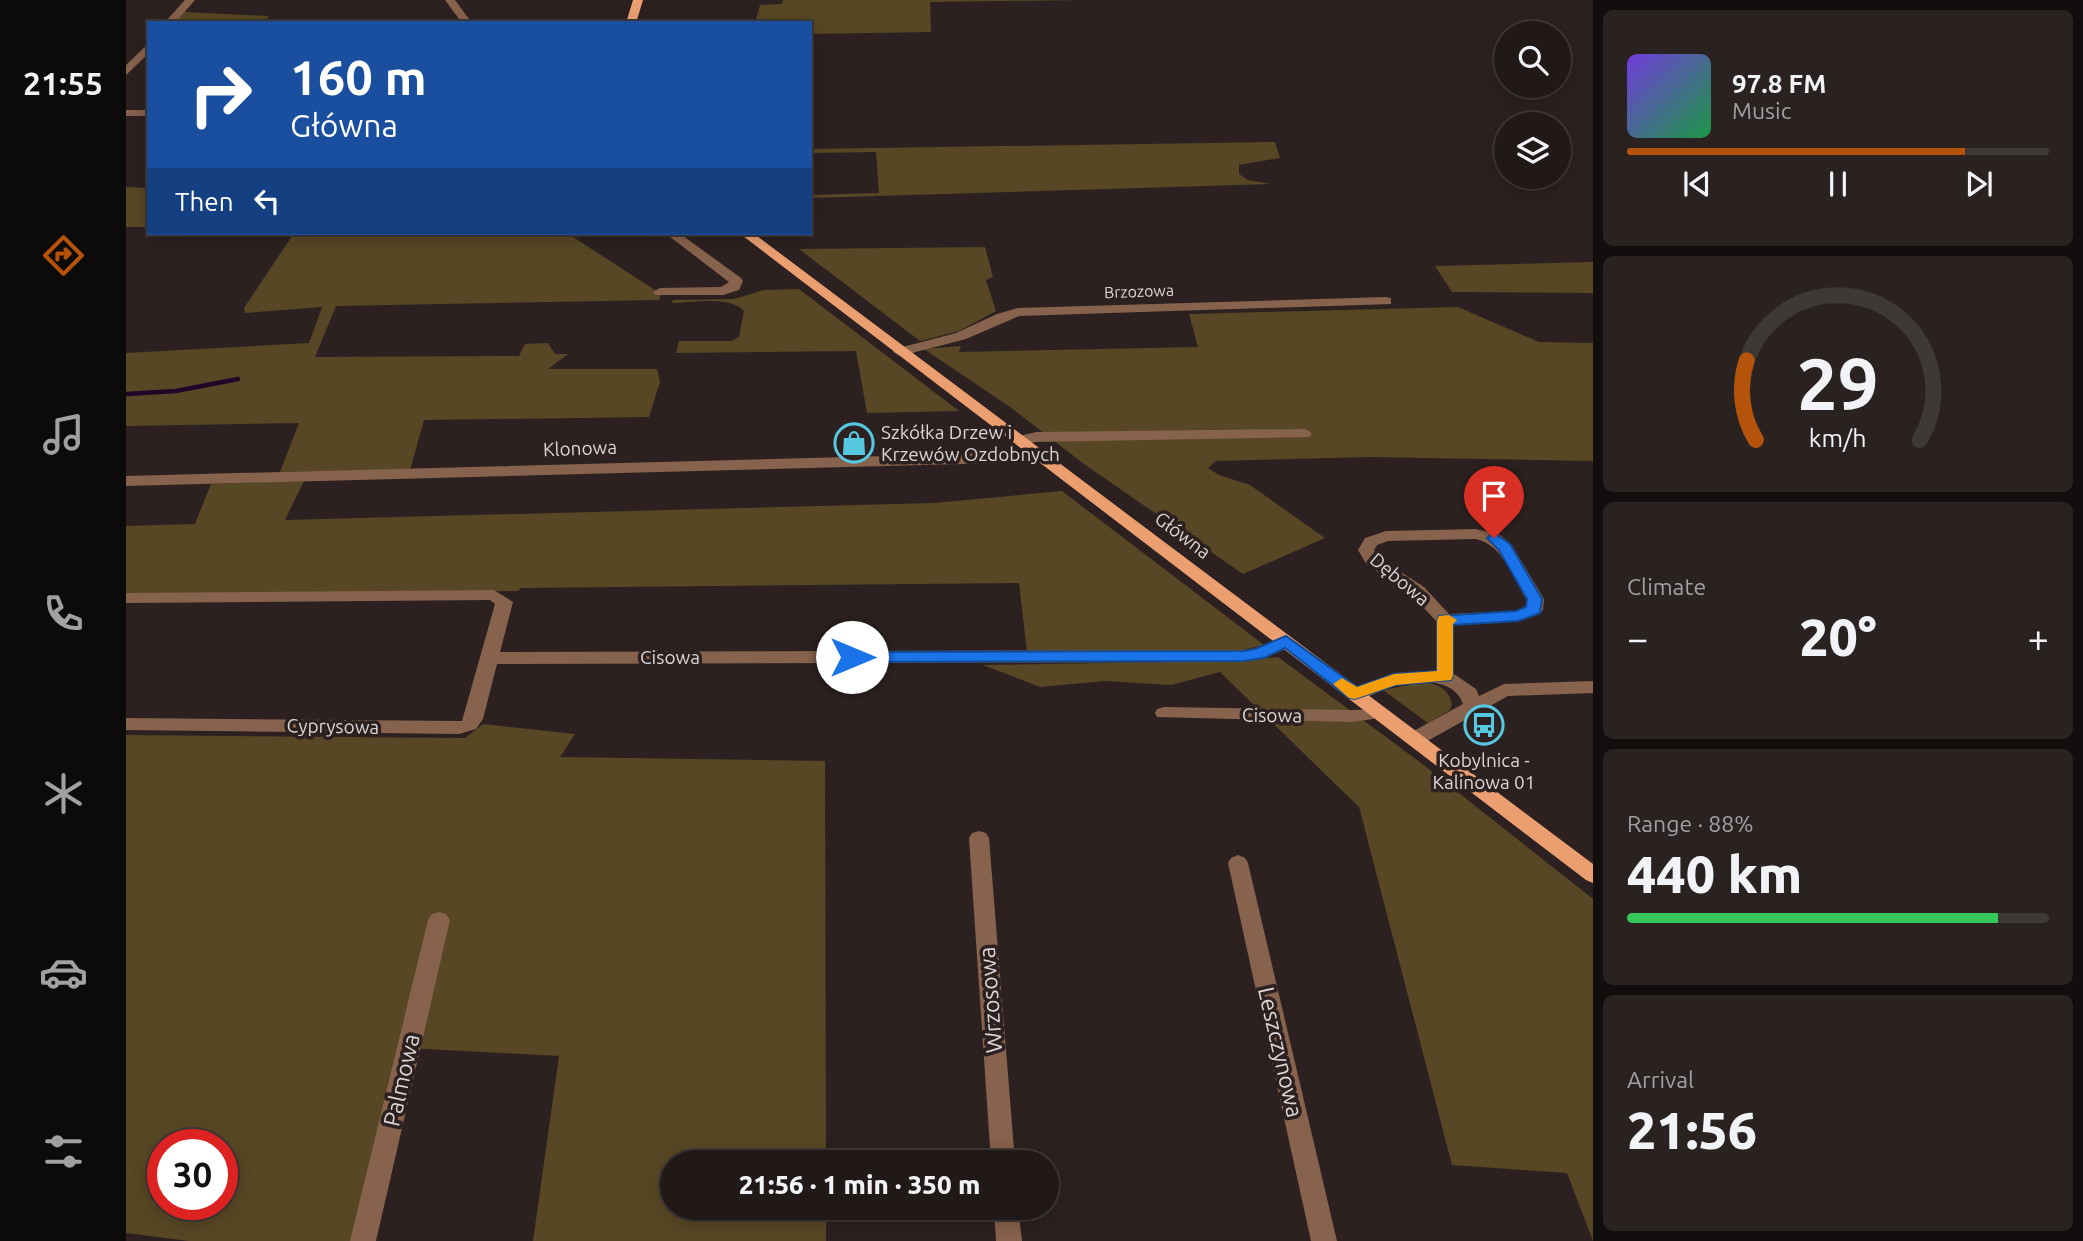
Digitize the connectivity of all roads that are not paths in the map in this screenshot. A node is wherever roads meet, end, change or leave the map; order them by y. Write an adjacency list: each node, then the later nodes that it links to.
1 (190, 0): 4 (street)
2 (450, 0): 5 (street)
3 (638, 0): 6 (main road)
4 (171, 21)
5 (466, 21)
6 (632, 21)
7 (147, 48): 8 (street)
8 (126, 72)
9 (126, 113): 10 (street)
10 (147, 113)
11 (674, 235): 13 (street)
12 (747, 235): 15 (main road, Główna)
13 (660, 292)
14 (1386, 301): 15 (street, Brzozowa)
15 (900, 352): 17 (main road, Główna)
16 (1304, 434): 17 (street)
17 (1020, 440): 18 (main road, Główna)
18 (1034, 451): 19 (street, Klonowa); 22 (main road, Główna)
19 (126, 481)
20 (126, 598): 23 (street)
21 (1445, 620): 21 (street, Dębowa); 24 (street, Dębowa)
22 (1286, 642): 23 (street, Cisowa); 26 (main road, Główna)
23 (489, 658): 30 (street, Cyprysowa)
24 (1445, 676): 26 (street); 27 (street)
25 (1593, 687): 27 (street)
26 (1355, 694): 29 (main road, Główna)
27 (1473, 706): 31 (street)
28 (1164, 713): 29 (street, Cisowa)
29 (1380, 713): 31 (main road, Główna)
30 (126, 724)
31 (1415, 739): 34 (main road, Główna)
32 (979, 838): 36 (street, Wrzosowa)
33 (1238, 863): 40 (street, Leszczynowa)
34 (1593, 875)
35 (439, 920): 38 (street, Palmowa)
36 (1002, 1150)
37 (1007, 1220): 39 (street)
38 (363, 1241)
39 (1009, 1241)
40 (1324, 1241)

